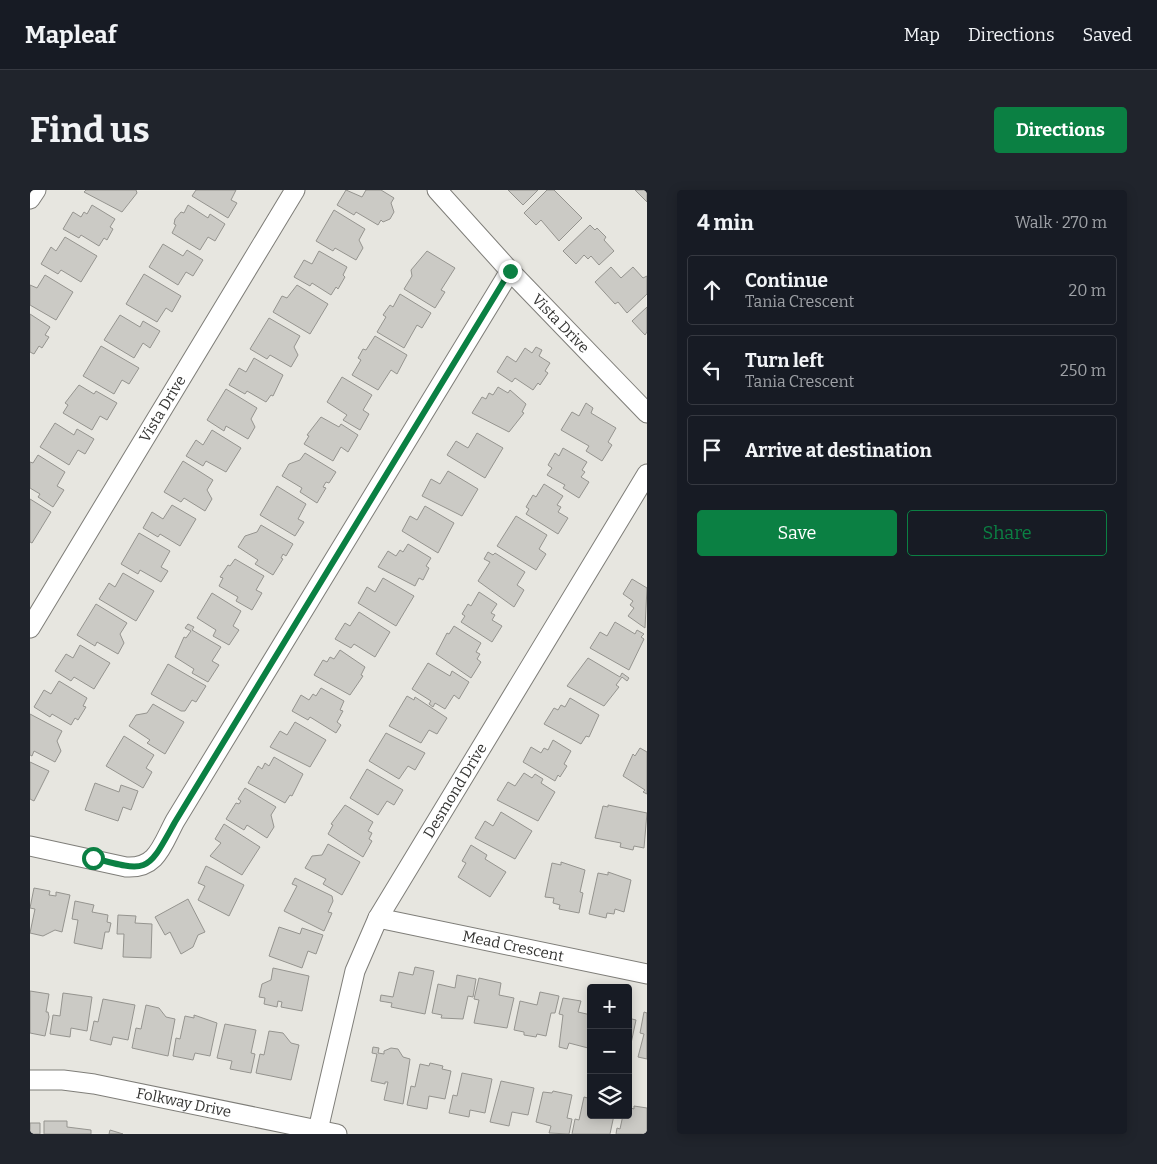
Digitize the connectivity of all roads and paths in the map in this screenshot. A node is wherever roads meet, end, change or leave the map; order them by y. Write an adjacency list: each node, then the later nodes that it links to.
1 (36, 190): 4 (street)
2 (295, 190): 8 (street, Vista Drive)
3 (437, 190): 5 (street, Vista Drive)
4 (30, 199)
5 (510, 271): 6 (street, Vista Drive); 9 (street)
6 (647, 413)
7 (647, 474): 10 (street, Desmond Drive)
8 (30, 628)
9 (30, 846)
10 (378, 918): 11 (street, Mead Crescent); 13 (street, Desmond Drive)
11 (647, 974)
12 (30, 1080): 13 (street, Folkway Drive)
13 (318, 1130): 14 (street, Folkway Drive)
14 (337, 1134)

